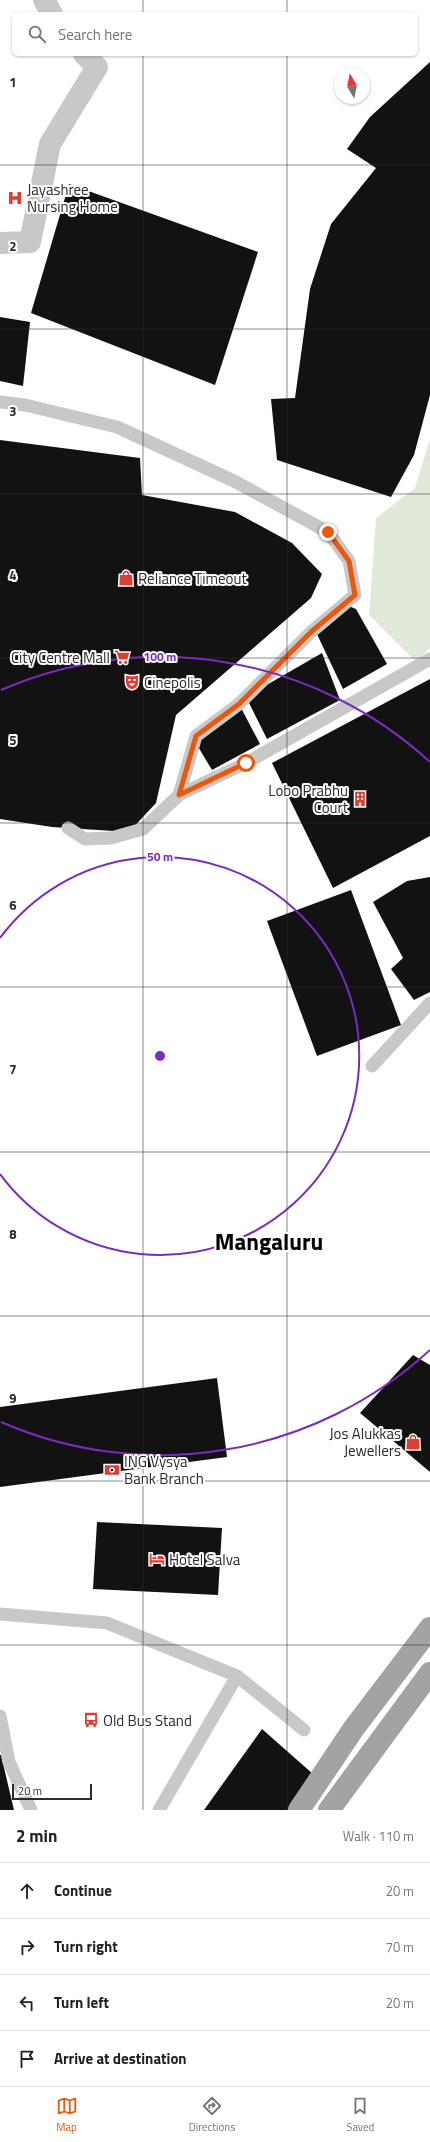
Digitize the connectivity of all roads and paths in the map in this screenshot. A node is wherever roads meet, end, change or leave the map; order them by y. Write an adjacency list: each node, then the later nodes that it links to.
1 (44, 0): 2 (street)
2 (51, 12)
3 (86, 56): 4 (street)
4 (0, 243)
5 (0, 402): 7 (lane)
6 (430, 659): 7 (lane)
7 (179, 795): 8 (lane)
8 (68, 828)
9 (430, 1003): 10 (lane)
10 (372, 1066)
11 (0, 1614): 14 (lane)
12 (430, 1628): 19 (main road)
13 (430, 1673): 20 (main road)
14 (237, 1676): 16 (lane); 18 (lane)
15 (0, 1716): 17 (lane)
16 (304, 1730)
17 (31, 1810)
18 (160, 1810)
19 (299, 1810)
20 (328, 1810)

